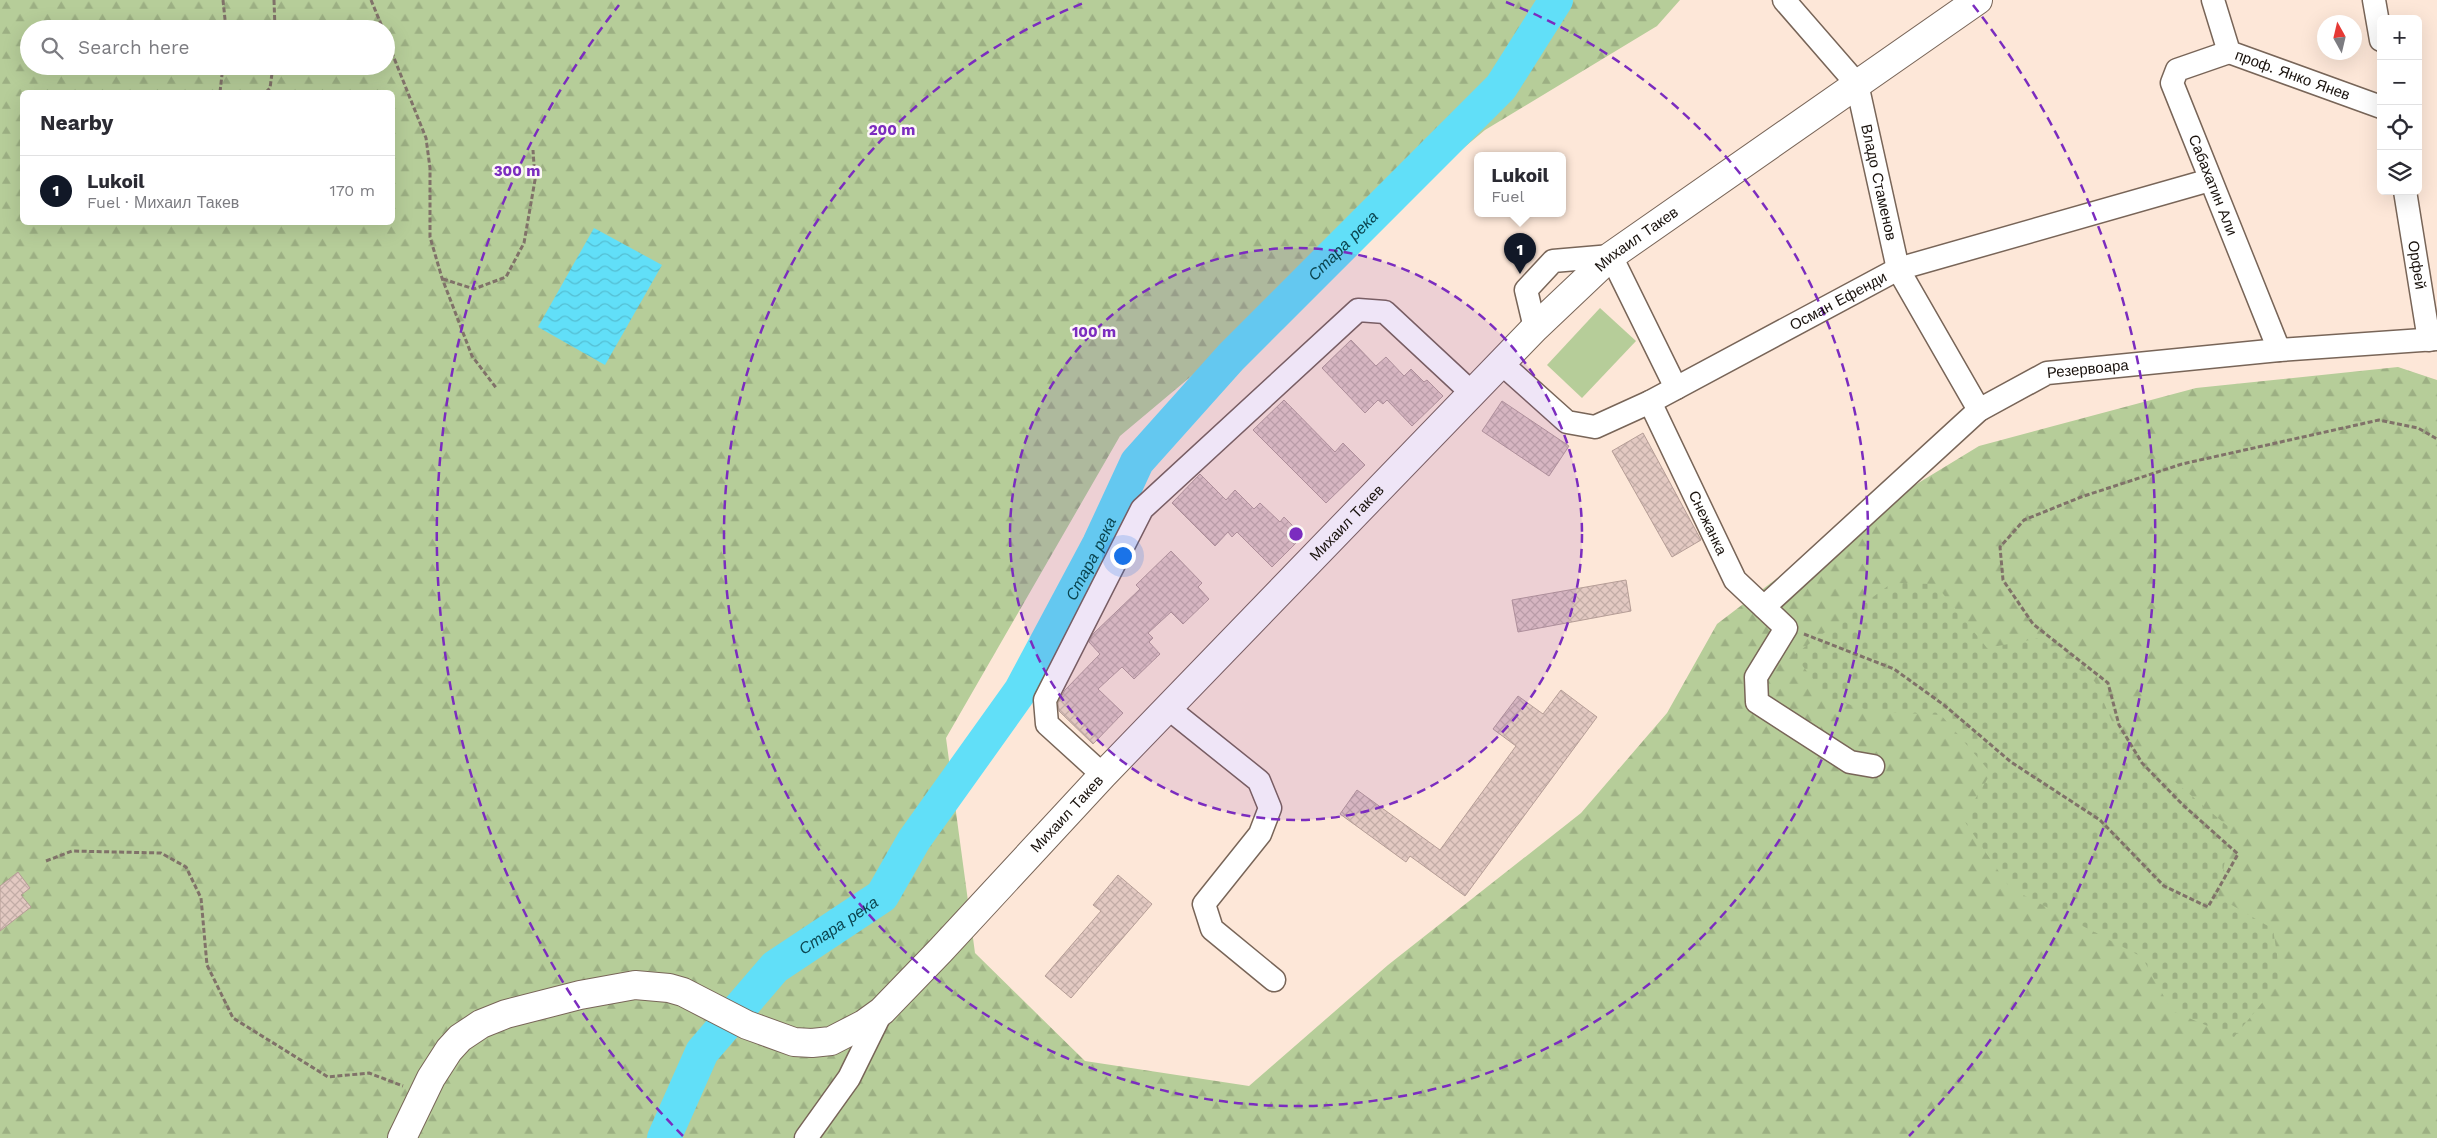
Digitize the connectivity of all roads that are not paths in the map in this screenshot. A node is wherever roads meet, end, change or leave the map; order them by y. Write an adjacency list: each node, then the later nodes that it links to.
1 (1784, 0): 7 (street)
2 (1978, 0): 7 (main road, Михаил Такев)
3 (2213, 0): 6 (street, проф. Янко Янев)
4 (2374, 0): 5 (street)
5 (2377, 17)
6 (2229, 52): 8 (street, проф. Янко Янев); 9 (street, Сабахатин Али)
7 (1857, 84): 11 (main road, Михаил Такев); 12 (street, Владо Стаменов)
8 (2377, 106)
9 (2210, 180): 12 (street, Осман Ефенди); 15 (street, Сабахатин Али)
10 (2406, 195): 14 (street, Орфей)
11 (1611, 256): 13 (main road, Михаил Такев); 13 (street); 17 (street)
12 (1898, 269): 17 (street, Осман Ефенди); 20 (street, Владо Стаменов)
13 (1535, 328): 16 (main road, Михаил Такев)
14 (2433, 340): 15 (street, Резервоара)
15 (2279, 350): 20 (street, Резервоара)
16 (1501, 363): 18 (main road, Михаил Такев); 19 (street, Осман Ефенди)
17 (1676, 388): 19 (street, Осман Ефенди)
18 (1472, 394): 22 (main road, Михаил Такев); 24 (street)
19 (1650, 402): 21 (street, Снежанка)
20 (1979, 410): 21 (street, Резервоара)
21 (1764, 607): 23 (street, Снежанка)
22 (1168, 708): 24 (main road, Михаил Такев); 25 (street)
23 (1873, 766)
24 (1103, 775): 26 (main road, Михаил Такев)
25 (1274, 980)
26 (882, 1011): 27 (main road, Михаил Такев); 28 (street)
27 (402, 1138)
28 (806, 1138)

